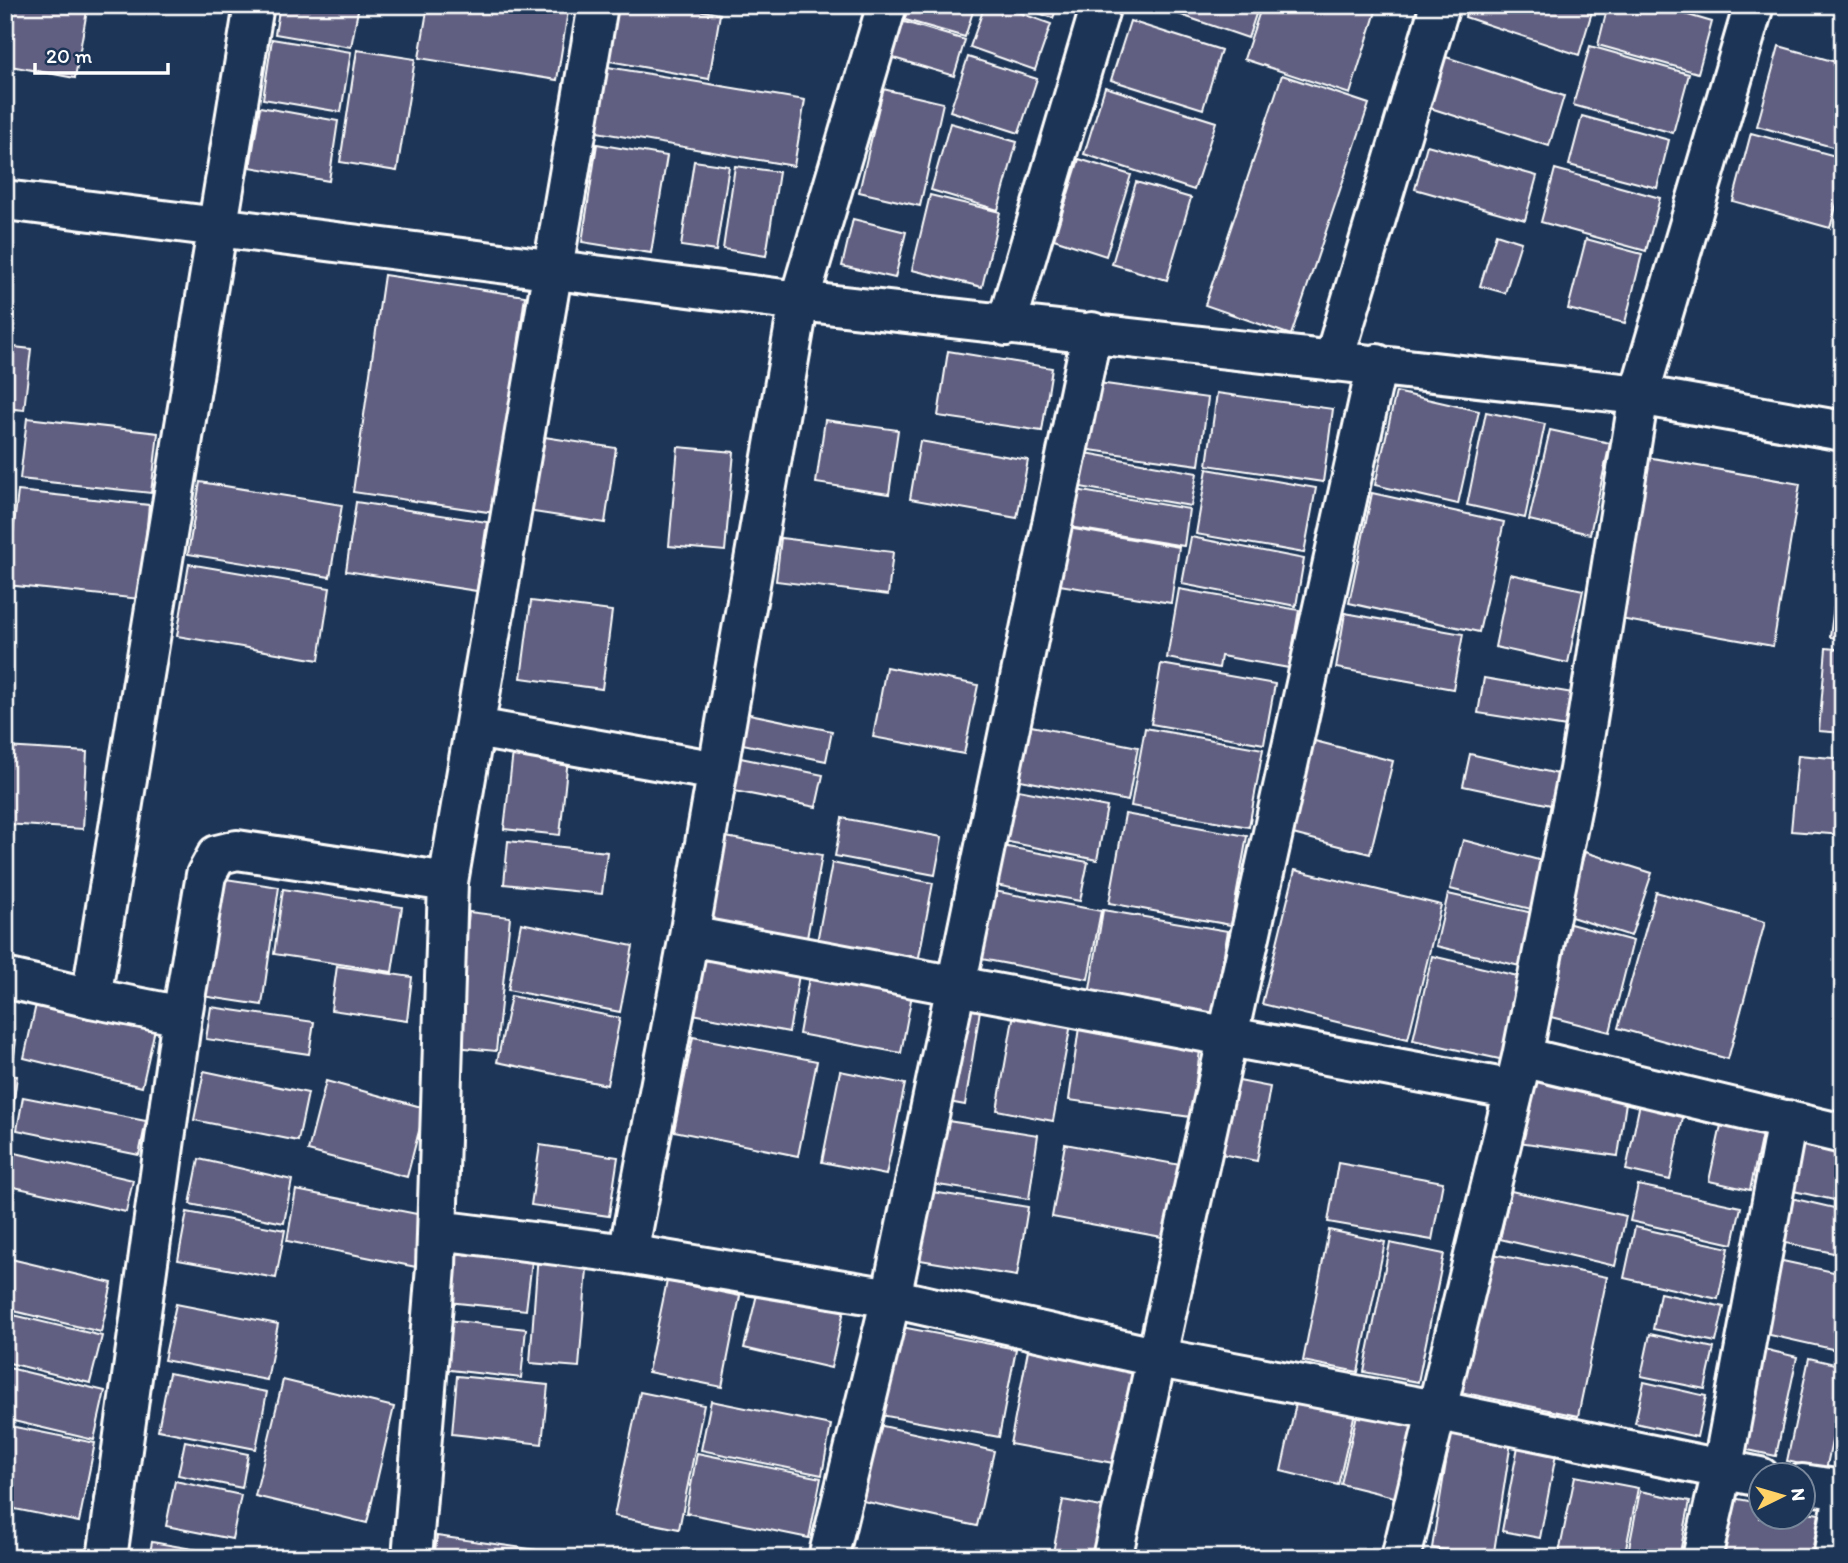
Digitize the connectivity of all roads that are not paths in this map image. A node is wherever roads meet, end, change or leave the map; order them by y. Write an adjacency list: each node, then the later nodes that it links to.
1 (254, 5): 8 (street)
2 (598, 5): 9 (street)
3 (887, 5): 10 (street)
4 (1101, 5): 11 (street)
5 (1440, 5): 13 (street)
6 (1754, 5): 15 (street)
7 (5, 200): 8 (street)
8 (219, 226): 9 (street); 23 (street)
9 (554, 269): 10 (street); 17 (street)
10 (799, 301): 11 (street); 18 (street)
11 (1006, 326): 12 (street)
12 (1092, 332): 13 (street); 22 (street)
13 (1334, 362): 14 (street)
14 (1377, 364): 15 (street); 25 (street)
15 (1639, 396): 16 (street); 26 (street)
16 (1843, 431)
17 (476, 728): 18 (street); 19 (street)
18 (717, 771): 20 (street)
19 (448, 882): 24 (street); 29 (street)
20 (689, 936): 22 (street); 30 (street)
21 (5, 978): 23 (street)
22 (956, 984): 25 (street); 31 (street)
23 (91, 998): 24 (street)
24 (182, 1016): 39 (street)
25 (1229, 1035): 26 (street); 32 (street)
26 (1518, 1073): 27 (street); 33 (street)
27 (1787, 1120): 28 (street); 34 (street)
28 (1843, 1134)
29 (438, 1230): 30 (street); 40 (street)
30 (628, 1254): 31 (street)
31 (891, 1298): 32 (street); 41 (street)
32 (1159, 1357): 33 (street); 42 (street)
33 (1435, 1409): 34 (street); 43 (street)
34 (1722, 1471): 35 (street); 44 (street)
35 (1746, 1475)
36 (1816, 1486): 37 (street)
37 (1843, 1490)
38 (1843, 1500): 45 (street)
39 (107, 1558)
40 (412, 1558)
41 (828, 1558)
42 (1112, 1558)
43 (1401, 1558)
44 (1702, 1558)
45 (1833, 1558)

